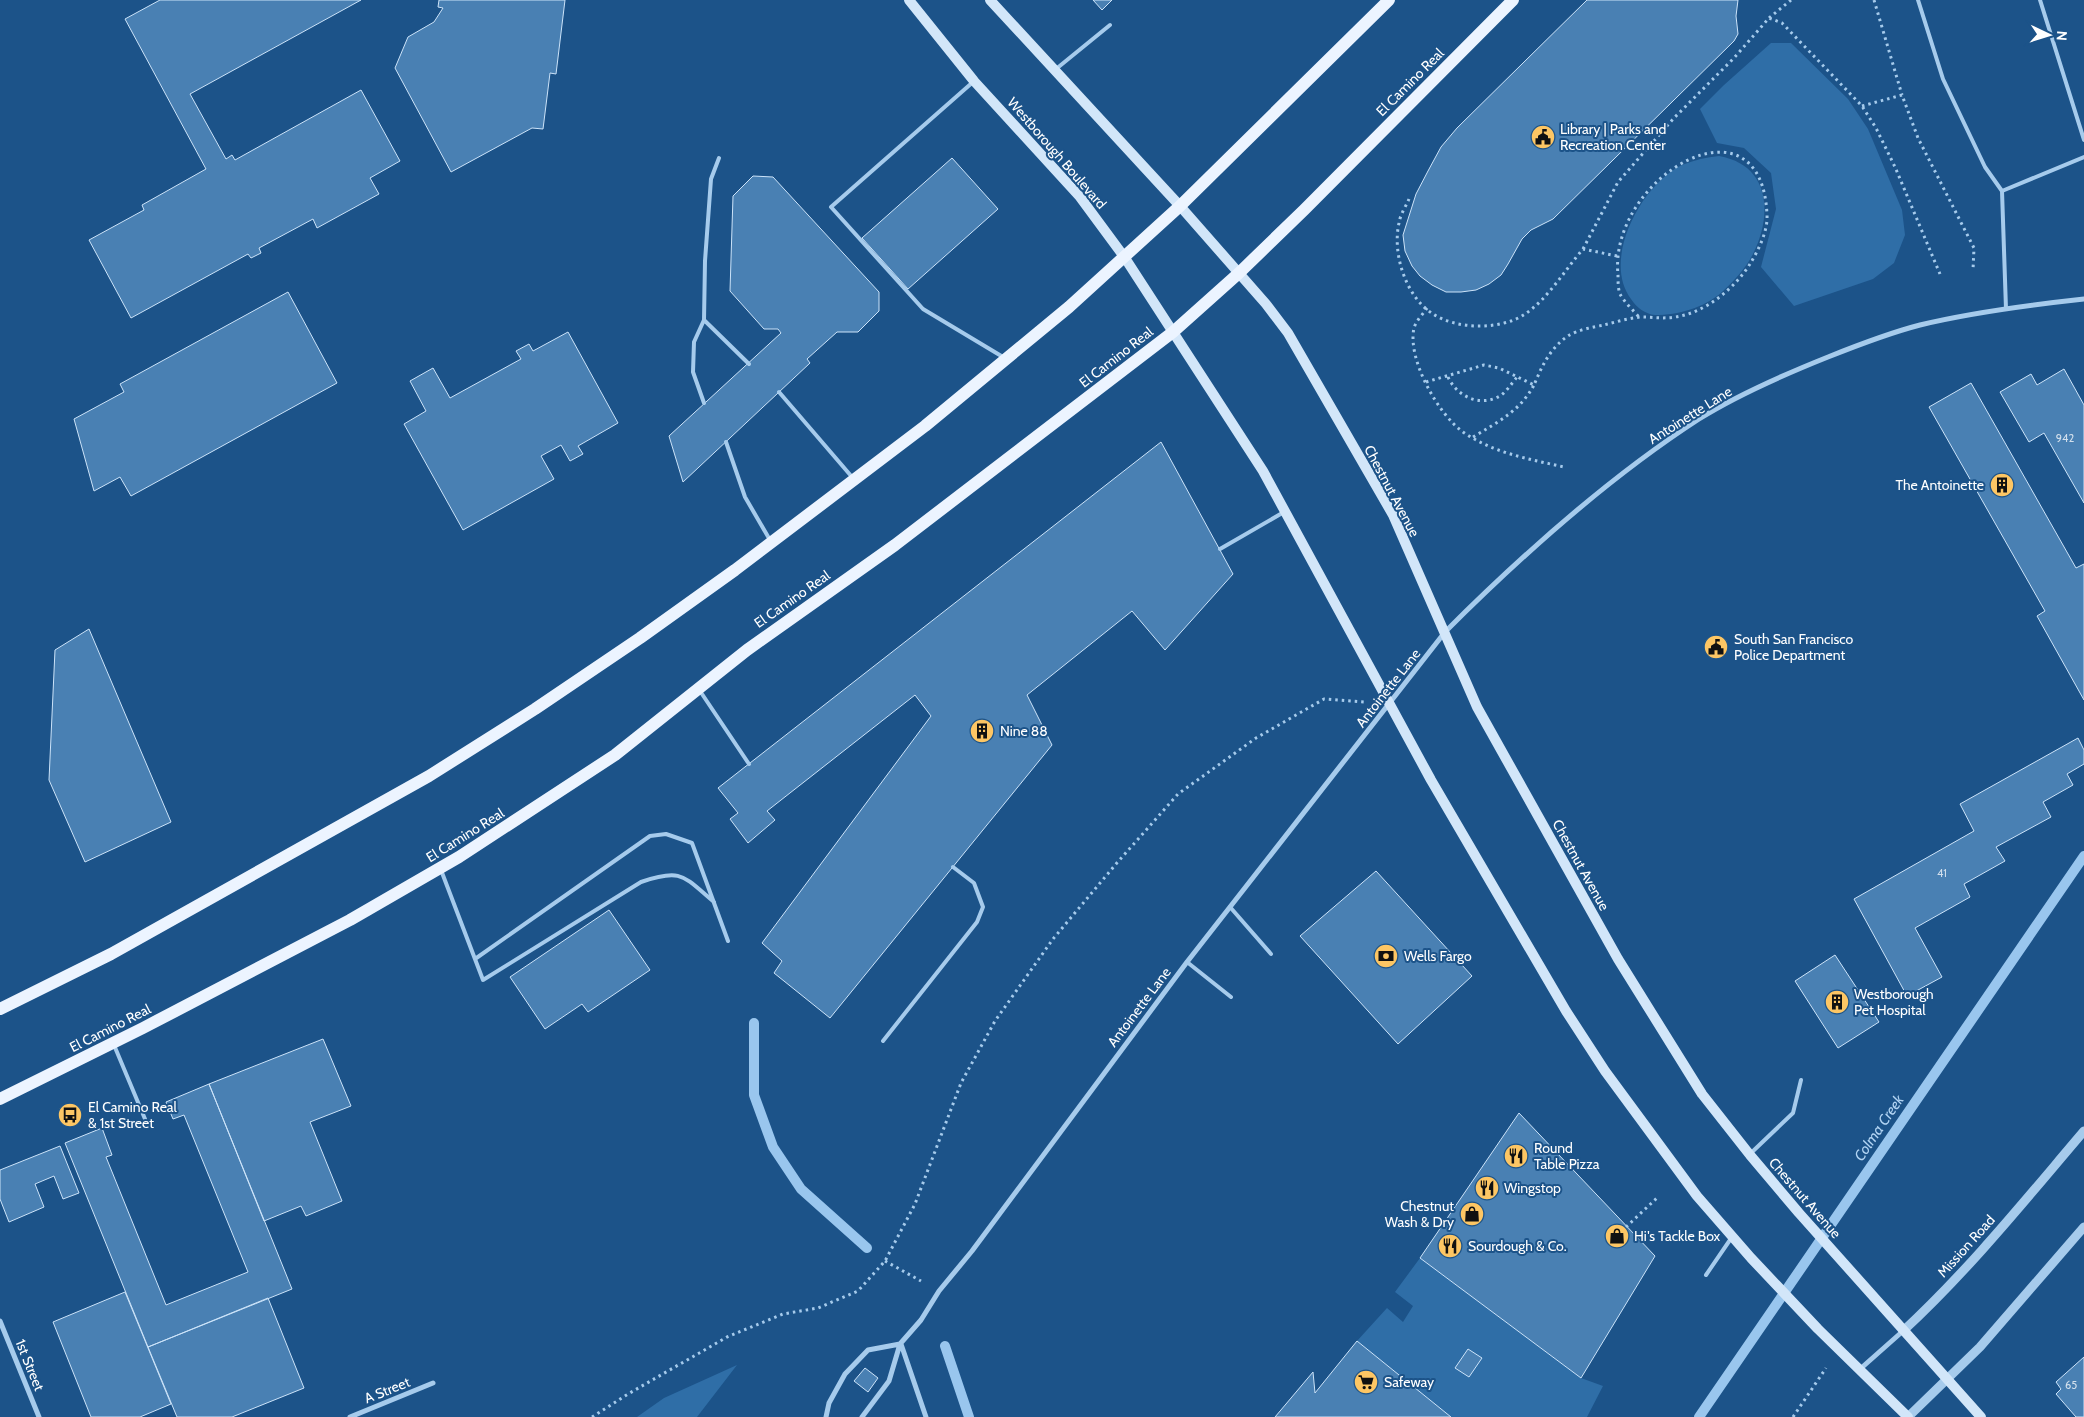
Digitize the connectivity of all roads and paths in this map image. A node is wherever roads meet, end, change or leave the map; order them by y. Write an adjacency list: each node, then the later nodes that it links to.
1 (909, 0): 12 (main road, Westborough Boulevard)
2 (990, 0): 11 (main road)
3 (1389, 0): 20 (main road)
4 (1513, 0): 25 (main road, El Camino Real)
5 (1791, 0): 9 (path)
6 (1874, 0): 13 (path)
7 (1918, 0): 18 (lane)
8 (2040, 0): 15 (lane)
9 (1769, 18): 14 (path); 21 (path)
10 (1110, 25): 11 (lane)
11 (1054, 70): 20 (main road)
12 (974, 80): 23 (main road, Westborough Boulevard); 33 (lane)
13 (1902, 94): 14 (path); 24 (path)
14 (1862, 106): 26 (path)
15 (2084, 140)
16 (2084, 157): 18 (lane)
17 (719, 158): 31 (lane)
18 (2002, 191): 29 (lane)
19 (1409, 198): 28 (path)
20 (1180, 206): 23 (main road); 25 (main road)
21 (1582, 249): 22 (path); 28 (path)
22 (1617, 256): 30 (path); 30 (path)
23 (1125, 258): 32 (main road, Westborough Boulevard); 33 (main road)
24 (1973, 270)
25 (1240, 273): 32 (main road, El Camino Real); 48 (main road, Chestnut Avenue)
26 (1940, 274)
27 (2084, 299): 29 (street, Antoinette Lane)
28 (1427, 308): 37 (path)
29 (2006, 310): 48 (street, Antoinette Lane)
30 (1640, 317): 38 (path)
31 (704, 320): 34 (lane); 40 (lane)
32 (1173, 332): 45 (main road); 49 (main road, El Camino Real)
33 (1007, 359): 44 (main road)
34 (749, 364)
35 (1448, 377): 36 (path); 36 (path); 37 (path)
36 (1516, 377): 38 (path)
37 (1426, 382): 41 (path)
38 (1534, 385): 41 (path)
39 (779, 392): 44 (lane)
40 (704, 403)
41 (1473, 437): 43 (path)
42 (726, 442): 46 (lane)
43 (1564, 466)
44 (855, 481): 46 (main road)
45 (1284, 512): 47 (lane); 50 (main road)
46 (772, 543): 61 (main road)
47 (1220, 549)
48 (1445, 632): 50 (street, Antoinette Lane); 68 (main road, Chestnut Avenue)
49 (698, 689): 51 (lane); 53 (main road, El Camino Real)
50 (1389, 705): 55 (street, Antoinette Lane); 72 (main road); 73 (path)
51 (749, 764)
52 (953, 867): 62 (lane)
53 (440, 868): 58 (lane); 63 (main road, El Camino Real)
54 (714, 902): 56 (lane); 58 (lane); 58 (lane)
55 (1230, 907): 57 (lane); 59 (street, Antoinette Lane)
56 (728, 941)
57 (1271, 954)
58 (475, 959)
59 (1187, 962): 60 (lane); 75 (street, Antoinette Lane)
60 (1231, 997)
61 (0, 1009)
62 (883, 1041)
63 (114, 1043): 65 (main road, El Camino Real); 66 (lane)
64 (1801, 1080): 68 (lane)
65 (0, 1099)
66 (145, 1119)
67 (2084, 1131): 77 (street, Mission Road)
68 (1750, 1155): 77 (main road, Chestnut Avenue)
69 (1659, 1196): 70 (path)
70 (1626, 1226)
71 (2084, 1227): 81 (street)
72 (1732, 1237): 74 (lane); 79 (main road)
73 (885, 1261): 75 (path); 85 (path)
74 (1706, 1275)
75 (939, 1291): 78 (street, Antoinette Lane)
76 (0, 1321): 83 (street, 1st Street)
77 (1903, 1331): 80 (street, Mission Road); 81 (main road, Chestnut Avenue)
78 (900, 1344): 86 (street); 87 (street, Antoinette Lane); 88 (street)
79 (1838, 1349): 80 (main road); 89 (path)
80 (1859, 1370): 90 (main road)
81 (1948, 1379): 90 (street); 91 (main road, Chestnut Avenue)
82 (433, 1383): 84 (street, A Street)
83 (39, 1417)
84 (350, 1417)
85 (592, 1417)
86 (826, 1417)
87 (862, 1417)
88 (926, 1417)
89 (1793, 1417)
90 (1908, 1417)
91 (1981, 1417)

